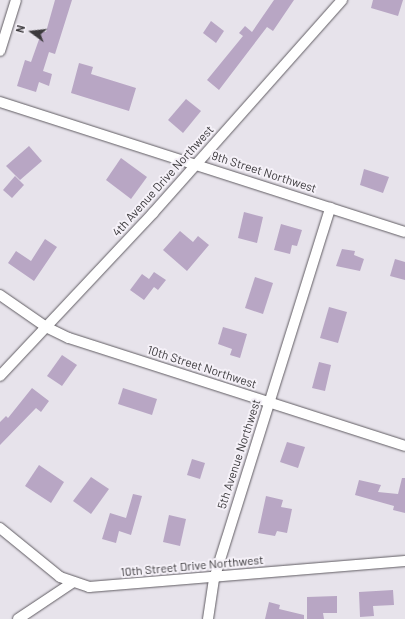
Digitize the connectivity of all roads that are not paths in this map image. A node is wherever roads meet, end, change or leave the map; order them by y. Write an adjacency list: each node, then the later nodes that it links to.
1 (16, 0): 3 (street)
2 (342, 0): 5 (street, 4th Avenue Drive Northwest)
3 (0, 51)
4 (0, 102): 5 (street, 9th Street Northwest)
5 (196, 164): 6 (street, 9th Street Northwest); 9 (street, 4th Avenue Drive Northwest)
6 (330, 208): 7 (street, 9th Street Northwest); 11 (street, 5th Avenue Northwest)
7 (405, 232)
8 (0, 295): 9 (street, 10th Street Northwest)
9 (46, 327): 10 (street, 4th Avenue Drive Northwest); 11 (street, 10th Street Northwest)
10 (0, 376)
11 (270, 403): 12 (street, 10th Street Northwest); 15 (street, 5th Avenue Northwest)
12 (405, 446)
13 (0, 528): 16 (street, 10th Street Drive Northwest)
14 (405, 561): 15 (street, 10th Street Drive Northwest)
15 (214, 579): 16 (street, 10th Street Drive Northwest); 18 (street, 5th Avenue Northwest)
16 (72, 583): 17 (street)
17 (18, 619)
18 (208, 619)

